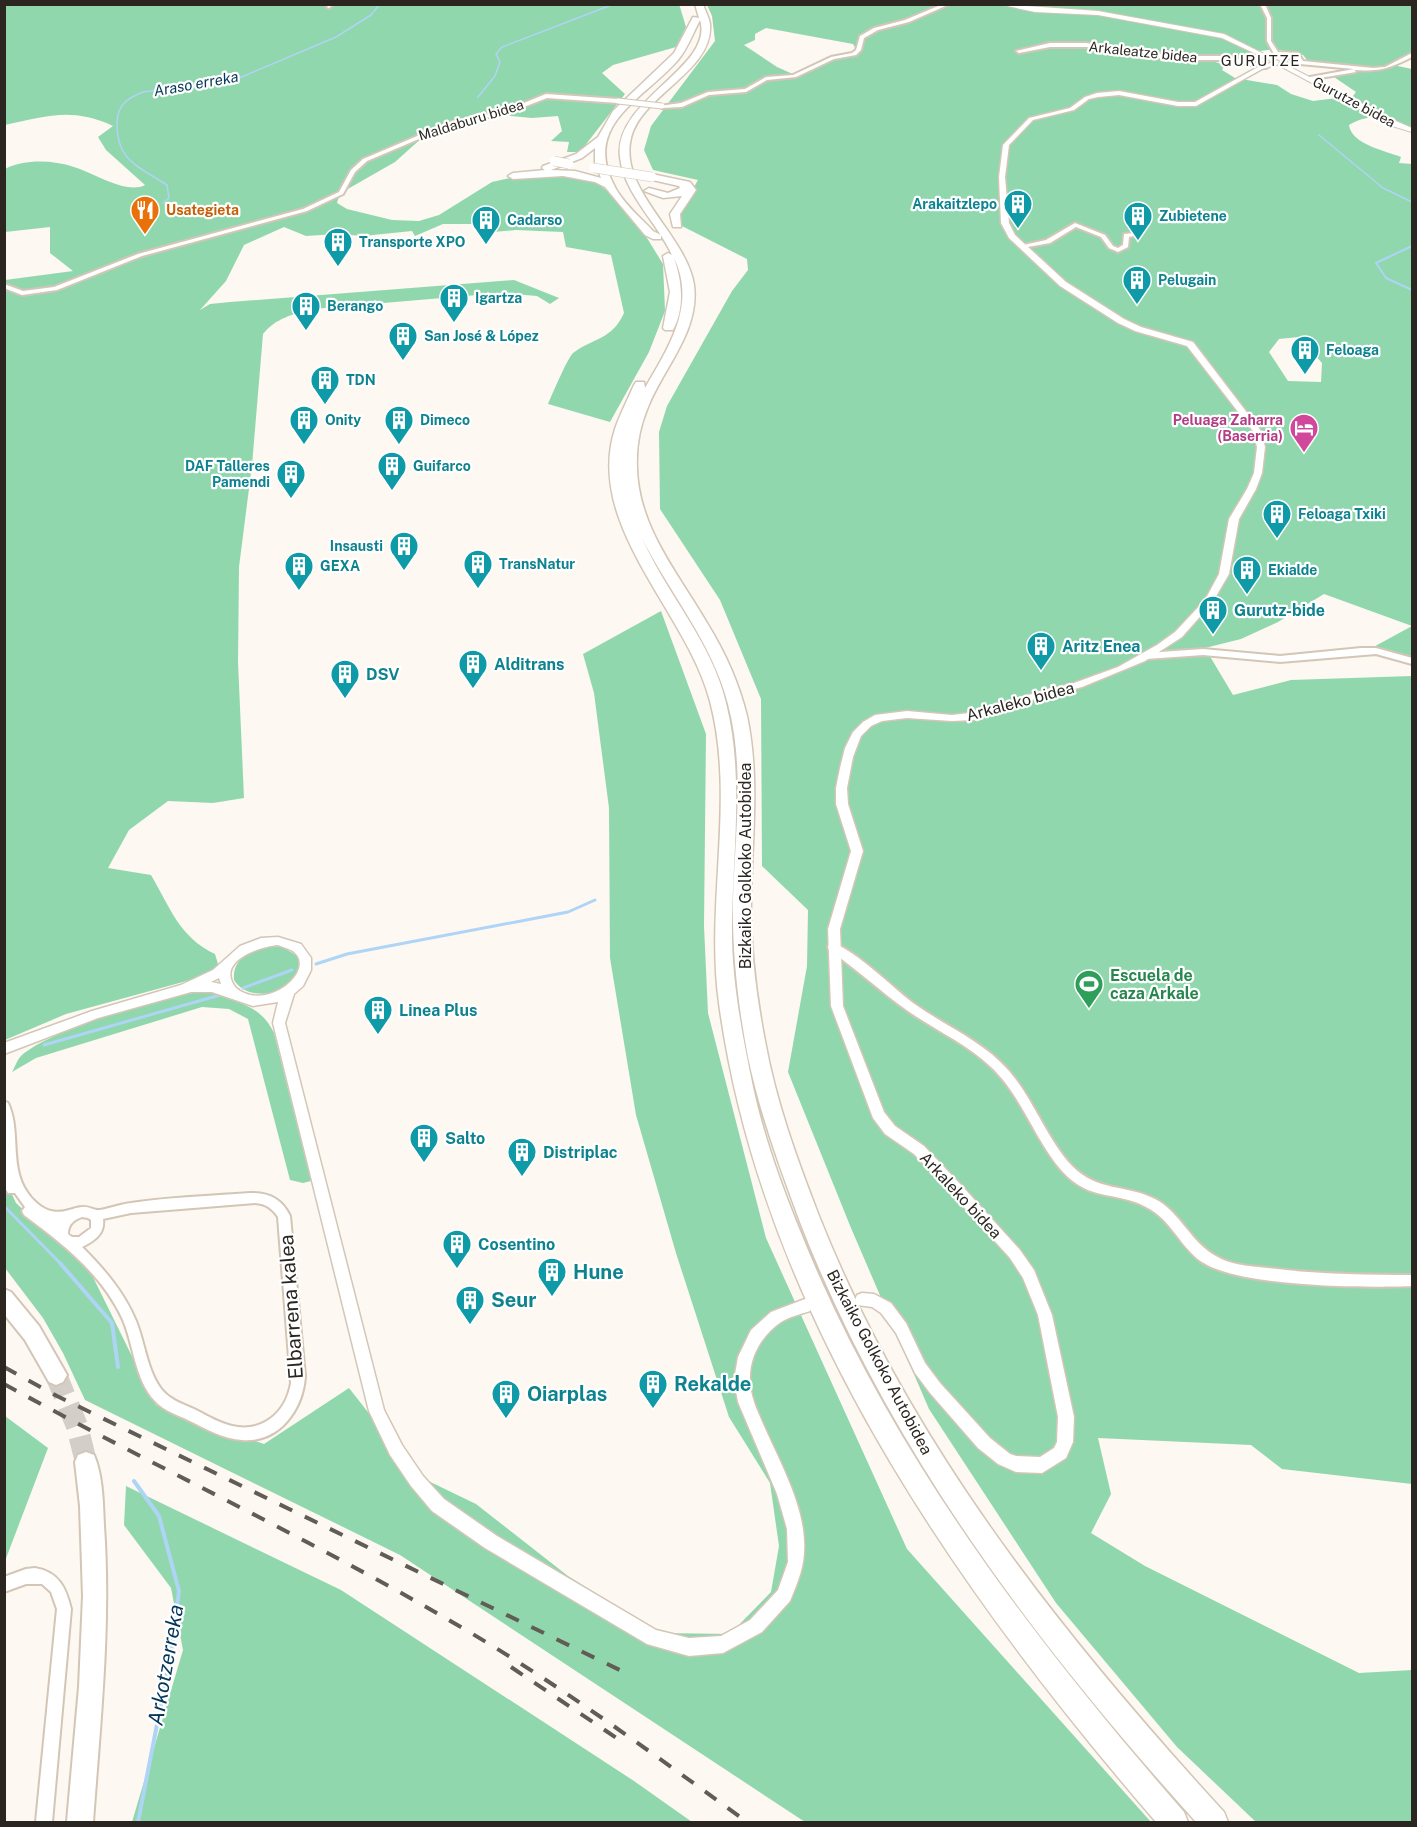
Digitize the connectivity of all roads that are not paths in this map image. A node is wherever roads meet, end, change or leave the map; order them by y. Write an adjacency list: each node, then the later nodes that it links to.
1 (948, 4): 10 (street, Maldaburu bidea)
2 (1001, 4): 7 (main road, Gurutze bidea)
3 (1262, 4): 7 (street)
4 (694, 9): 10 (highway, Bizkaiko Golkoko Autobidea); 12 (highway); 19 (highway, Bizkaiko Golkoko Autobidea)
5 (1019, 51): 7 (street, Arkaleatze bidea)
6 (1413, 55): 8 (street)
7 (1284, 64): 8 (street); 9 (main road, Gurutze bidea); 21 (street, Arkaleko bidea)
8 (1363, 70): 9 (street)
9 (1310, 79): 11 (main road, Gurutze bidea)
10 (653, 106): 16 (highway); 23 (street, Maldaburu bidea, bridge); 24 (highway, Bizkaiko Golkoko Autobidea)
11 (1413, 130)
12 (600, 139): 15 (highway); 15 (highway)
13 (551, 160): 14 (highway, bridge)
14 (682, 183): 16 (highway); 17 (highway)
15 (610, 186): 19 (highway)
16 (648, 191): 17 (highway)
17 (677, 225): 20 (highway)
18 (1135, 235): 21 (street)
19 (657, 237): 53 (highway, Bizkaiko Golkoko Autobidea)
20 (683, 237)
21 (1022, 246): 25 (street, Arkaleko bidea)
22 (698, 278): 24 (highway)
23 (4, 286)
24 (639, 415): 54 (highway, Bizkaiko Golkoko Autobidea)
25 (1146, 656): 26 (street); 27 (street, Arkaleko bidea)
26 (1413, 661)
27 (833, 947): 42 (street); 44 (street, Arkaleko bidea)
28 (229, 963): 29 (street); 30 (street); 31 (street)
29 (188, 988): 30 (street); 34 (street)
30 (232, 992): 32 (street)
31 (288, 992): 32 (street); 33 (street)
32 (250, 1000): 33 (street)
33 (279, 1023): 45 (street)
34 (4, 1049)
35 (4, 1106): 36 (street, Elbarrena kalea)
36 (10, 1126): 37 (street, Elbarrena kalea); 40 (street, Elbarrena kalea)
37 (4, 1155)
38 (4, 1170): 41 (street, Elbarrena kalea)
39 (95, 1216): 40 (street, Elbarrena kalea); 41 (street); 41 (street, Elbarrena kalea)
40 (70, 1217): 41 (street)
41 (66, 1239)
42 (1413, 1281)
43 (4, 1298): 47 (main road)
44 (862, 1300)
45 (805, 1306)
46 (4, 1312): 47 (main road)
47 (25, 1322): 48 (main road)
48 (56, 1374)
49 (86, 1462): 52 (main road)
50 (4, 1585): 51 (street)
51 (44, 1822)
52 (80, 1822)
53 (1174, 1822)
54 (1214, 1822)

